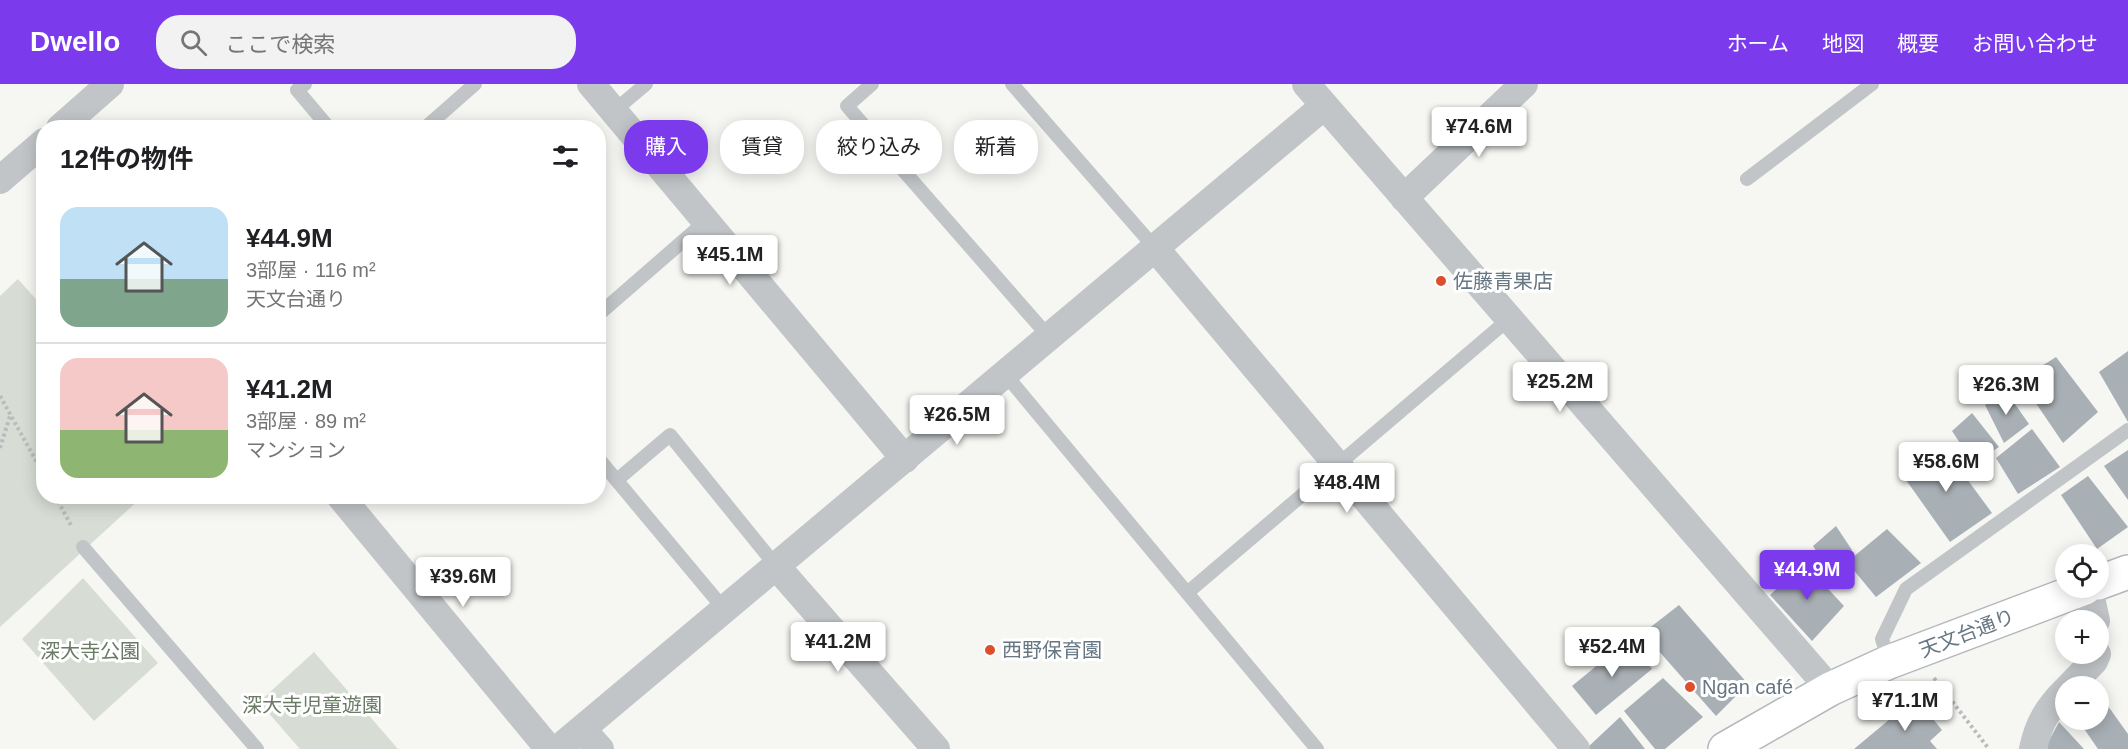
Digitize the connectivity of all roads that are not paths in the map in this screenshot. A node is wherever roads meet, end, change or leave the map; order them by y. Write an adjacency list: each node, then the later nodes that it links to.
1 (110, 84): 13 (street)
2 (305, 84): 14 (lane)
3 (475, 84): 15 (lane)
4 (591, 84): 12 (street)
5 (646, 84): 12 (lane)
6 (872, 84): 24 (lane)
7 (1012, 84): 21 (lane)
8 (1306, 84): 11 (street)
9 (1524, 84): 19 (street)
10 (1872, 84): 17 (lane)
11 (1324, 105): 19 (street); 21 (street)
12 (614, 111): 20 (street)
13 (69, 120)
14 (322, 120)
15 (434, 120)
16 (36, 149): 18 (street)
17 (1747, 179)
18 (0, 180)
19 (1404, 198): 23 (street)
20 (706, 221): 22 (lane); 27 (street)
21 (1155, 248): 24 (street); 29 (street)
22 (606, 308)
23 (1509, 319): 29 (lane); 42 (street)
24 (1049, 337): 25 (street)
25 (1005, 374): 27 (street); 36 (lane)
26 (2128, 430): 39 (lane)
27 (905, 459): 33 (street)
28 (606, 467): 30 (lane)
29 (1338, 467): 36 (lane); 50 (street)
30 (617, 480): 33 (lane); 38 (lane)
31 (347, 504): 46 (street)
32 (83, 547): 45 (lane)
33 (776, 566): 38 (street); 48 (street)
34 (2128, 572): 35 (main road)
35 (2109, 579)
36 (1187, 593): 49 (lane)
37 (2060, 598): 39 (main road, 天文台通り)
38 (724, 609): 44 (street)
39 (1903, 657): 42 (main road, 天文台通り)
40 (2091, 664): 41 (street)
41 (2080, 676)
42 (1830, 689): 51 (main road, 天文台通り)
43 (2055, 702): 52 (street)
44 (591, 739): 47 (street)
45 (257, 749)
46 (549, 749)
47 (558, 749)
48 (936, 749)
49 (1317, 749)
50 (1576, 749)
51 (1725, 749)
52 (2033, 749)

